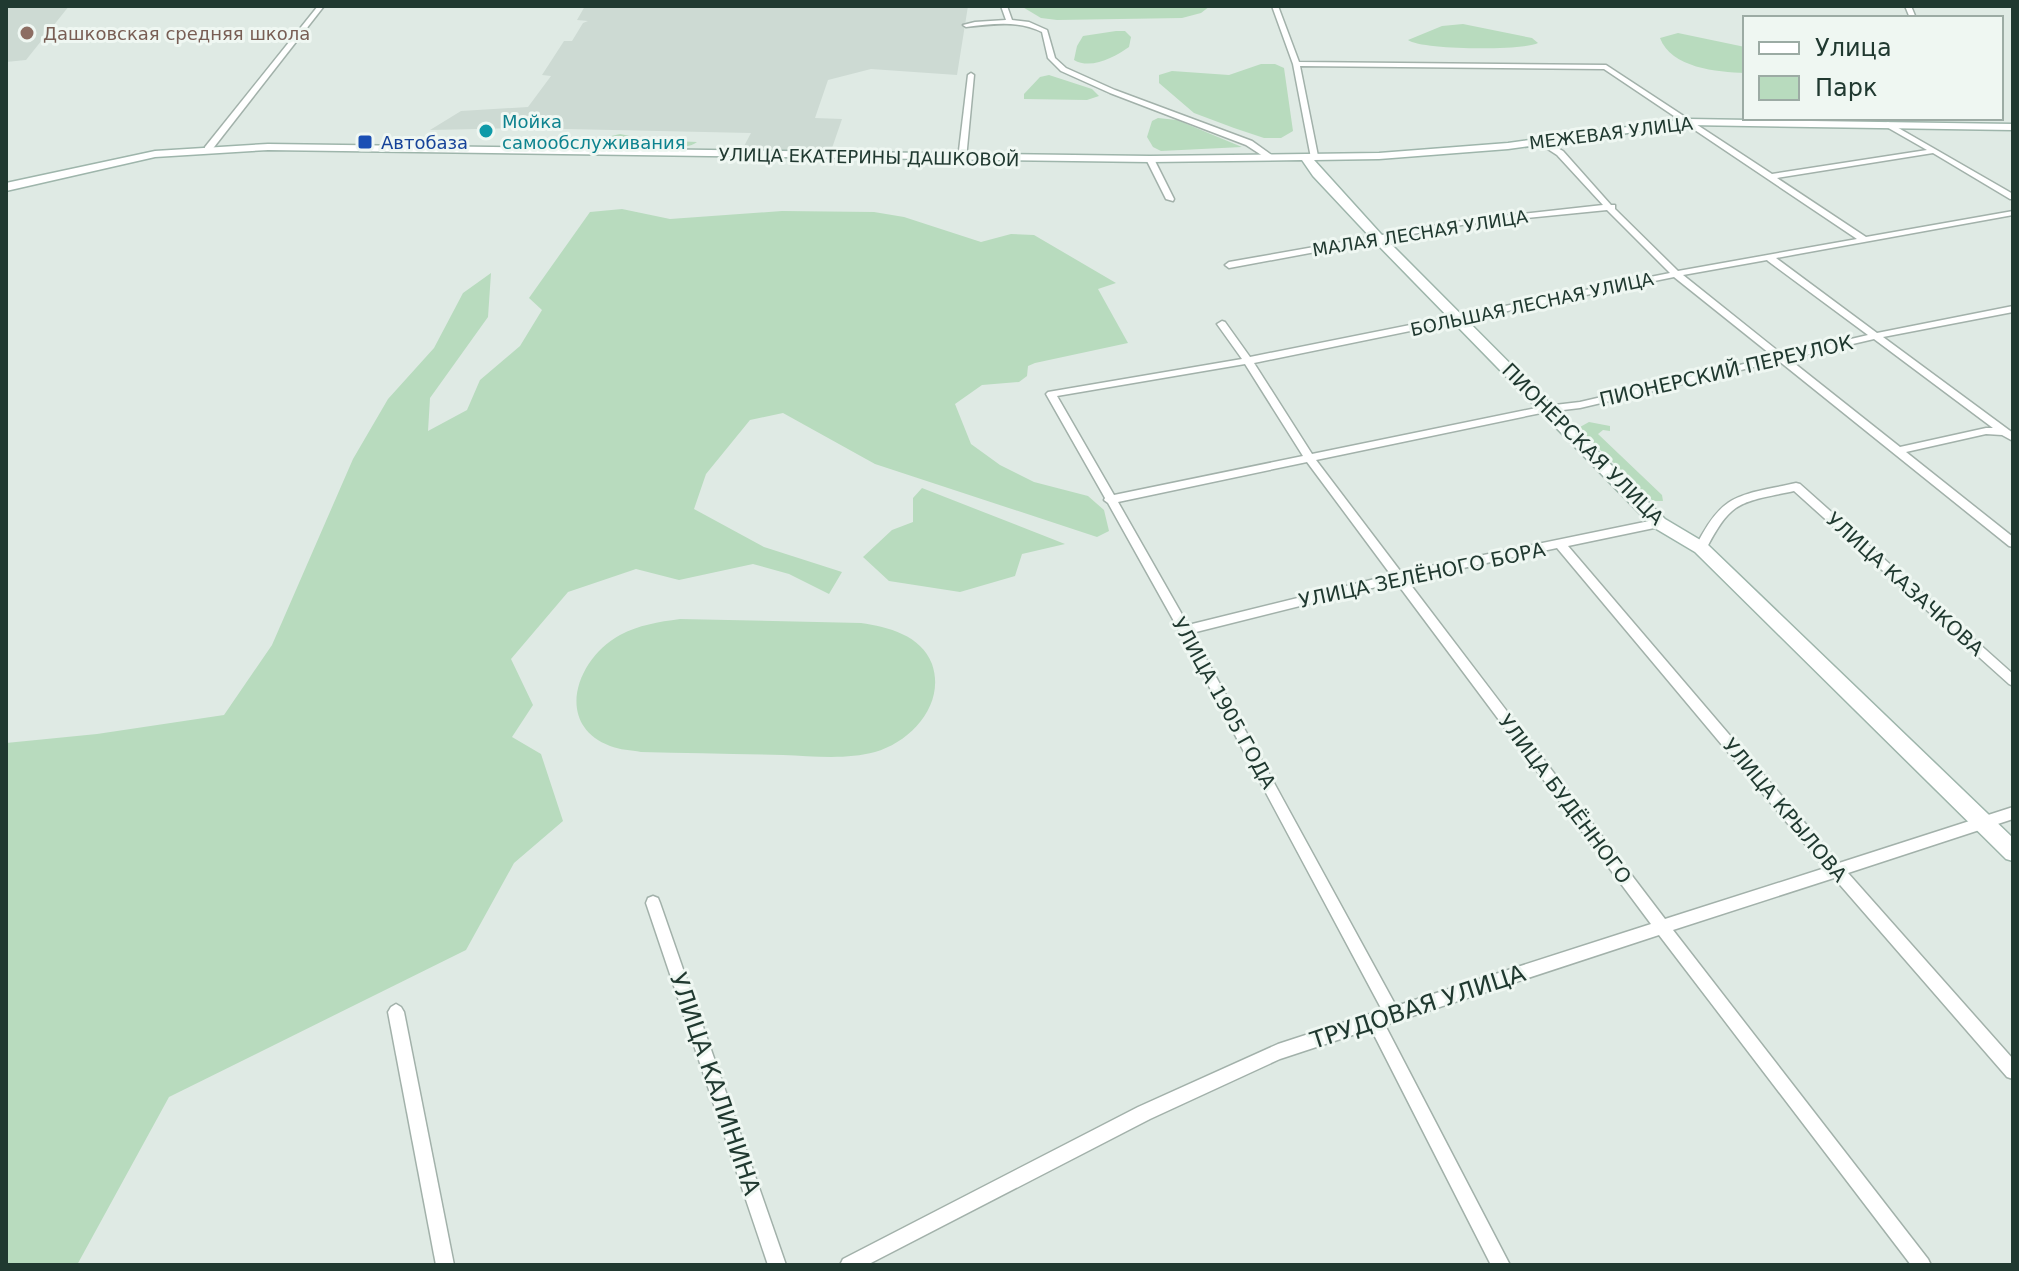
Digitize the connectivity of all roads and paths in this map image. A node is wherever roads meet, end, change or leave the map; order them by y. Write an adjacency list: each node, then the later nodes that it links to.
1 (321, 6): 13 (street)
2 (1004, 6): 4 (street)
3 (1275, 6): 6 (street)
4 (1010, 23): 5 (street); 15 (street)
5 (966, 25)
6 (1296, 64): 8 (street); 16 (street)
7 (971, 75): 17 (street)
8 (1688, 122): 10 (street, МЕЖЕВАЯ УЛИЦА); 12 (street, МЕЖЕВАЯ УЛИЦА); 19 (street)
9 (1961, 122): 10 (street, МЕЖЕВАЯ УЛИЦА); 11 (street, МЕЖЕВАЯ УЛИЦА)
10 (1888, 124): 14 (street)
11 (2013, 127)
12 (1543, 142): 16 (street, МЕЖЕВАЯ УЛИЦА); 23 (street)
13 (208, 149): 17 (street, УЛИЦА ЕКАТЕРИНЫ ДАШКОВОЙ); 20 (street, УЛИЦА ЕКАТЕРИНЫ ДАШКОВОЙ)
14 (1933, 151): 19 (street); 21 (street)
15 (1269, 156): 16 (street, УЛИЦА ЕКАТЕРИНЫ ДАШКОВОЙ); 18 (street, УЛИЦА ЕКАТЕРИНЫ ДАШКОВОЙ)
16 (1310, 156): 25 (street, ПИОНЕРСКАЯ УЛИЦА)
17 (962, 159): 18 (street, УЛИЦА ЕКАТЕРИНЫ ДАШКОВОЙ)
18 (1150, 159): 22 (street)
19 (1770, 177): 26 (street)
20 (6, 187)
21 (2013, 197)
22 (1170, 199)
23 (1612, 207): 25 (street, МАЛАЯ ЛЕСНАЯ УЛИЦА); 29 (street)
24 (2013, 213): 26 (street, БОЛЬШАЯ ЛЕСНАЯ УЛИЦА)
25 (1377, 237): 28 (street, МАЛАЯ ЛЕСНАЯ УЛИЦА); 31 (street, ПИОНЕРСКАЯ УЛИЦА)
26 (1866, 241): 27 (street, БОЛЬШАЯ ЛЕСНАЯ УЛИЦА)
27 (1771, 259): 29 (street, БОЛЬШАЯ ЛЕСНАЯ УЛИЦА); 33 (street)
28 (1229, 265)
29 (1676, 274): 31 (street, БОЛЬШАЯ ЛЕСНАЯ УЛИЦА); 34 (street)
30 (2013, 309): 33 (street, ПИОНЕРСКИЙ ПЕРЕУЛОК)
31 (1457, 320): 35 (street, БОЛЬШАЯ ЛЕСНАЯ УЛИЦА); 37 (street, ПИОНЕРСКАЯ УЛИЦА)
32 (1222, 324): 35 (street, УЛИЦА БУДЁННОГО)
33 (1876, 336): 34 (street, ПИОНЕРСКИЙ ПЕРЕУЛОК); 38 (street)
34 (1780, 358): 37 (street, ПИОНЕРСКИЙ ПЕРЕУЛОК); 39 (street)
35 (1247, 361): 36 (street, БОЛЬШАЯ ЛЕСНАЯ УЛИЦА); 40 (street, УЛИЦА БУДЁННОГО)
36 (1051, 394): 41 (street, УЛИЦА 1905 ГОДА)
37 (1546, 409): 40 (street, ПИОНЕРСКИЙ ПЕРЕУЛОК); 42 (street, ПИОНЕРСКАЯ УЛИЦА)
38 (2010, 433): 39 (street)
39 (1897, 451): 43 (street)
40 (1310, 459): 41 (street, ПИОНЕРСКИЙ ПЕРЕУЛОК); 46 (street, УЛИЦА БУДЁННОГО)
41 (1109, 500): 47 (street, УЛИЦА 1905 ГОДА)
42 (1659, 523): 44 (street, УЛИЦА ЗЕЛЁНОГО БОРА); 45 (street, ПИОНЕРСКАЯ УЛИЦА)
43 (2013, 543)
44 (1561, 545): 46 (street, УЛИЦА ЗЕЛЁНОГО БОРА); 52 (street, УЛИЦА КРЫЛОВА)
45 (1701, 548): 48 (street, УЛИЦА КАЗАЧКОВА); 50 (street, ПИОНЕРСКАЯ УЛИЦА)
46 (1399, 577): 47 (street, УЛИЦА ЗЕЛЁНОГО БОРА); 54 (street, УЛИЦА БУДЁННОГО)
47 (1185, 630): 56 (street, УЛИЦА 1905 ГОДА)
48 (2013, 681)
49 (2013, 813): 50 (street, ТРУДОВАЯ УЛИЦА)
50 (1983, 822): 51 (street, ПИОНЕРСКАЯ УЛИЦА); 52 (street, ТРУДОВАЯ УЛИЦА)
51 (2013, 852)
52 (1836, 870): 54 (street, ТРУДОВАЯ УЛИЦА); 58 (street, УЛИЦА КРЫЛОВА)
53 (653, 903): 60 (street, УЛИЦА КАЛИНИНА)
54 (1661, 926): 56 (street, ТРУДОВАЯ УЛИЦА); 63 (street, УЛИЦА БУДЁННОГО)
55 (396, 1012): 59 (street)
56 (1393, 1015): 57 (street, ТРУДОВАЯ УЛИЦА)
57 (1375, 1021): 61 (street, ТРУДОВАЯ УЛИЦА); 62 (street)
58 (2013, 1071)
59 (445, 1265)
60 (777, 1265)
61 (849, 1265)
62 (1501, 1265)
63 (1922, 1265)

